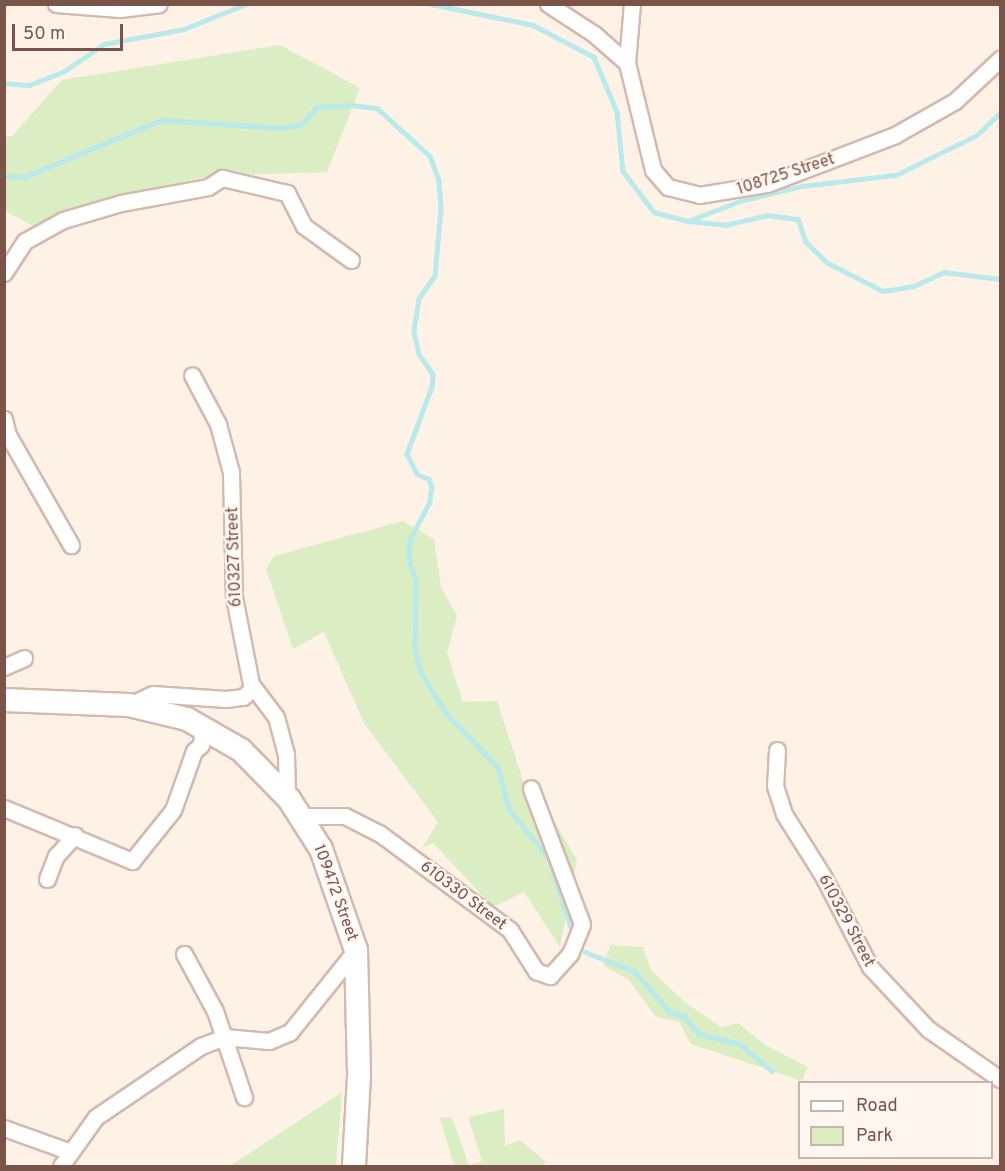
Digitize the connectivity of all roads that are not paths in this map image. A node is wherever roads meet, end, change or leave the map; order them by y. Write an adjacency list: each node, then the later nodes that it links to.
1 (56, 4): 2 (street)
2 (159, 4)
3 (548, 4): 6 (street)
4 (633, 4): 6 (street, 108725 Street)
5 (1000, 59): 6 (street, 108725 Street)
6 (627, 63)
7 (351, 260): 8 (street)
8 (5, 269)
9 (192, 375): 14 (street, 610327 Street)
10 (4, 419): 11 (street)
11 (71, 545)
12 (24, 658): 13 (street)
13 (4, 667)
14 (252, 684): 16 (street); 20 (street)
15 (4, 700): 16 (street, 109472 Street)
16 (129, 705): 17 (street, 109472 Street)
17 (203, 727): 20 (street, 109472 Street); 23 (street)
18 (777, 750): 28 (street, 610329 Street)
19 (531, 788): 22 (street, 610330 Street)
20 (287, 796): 22 (street, 109472 Street)
21 (4, 808): 23 (street)
22 (301, 816): 25 (street, 109472 Street)
23 (75, 835): 24 (street)
24 (47, 879)
25 (356, 950): 27 (street); 33 (street, 109472 Street)
26 (184, 954): 27 (street)
27 (224, 1037): 29 (street); 31 (street)
28 (1000, 1079)
29 (244, 1097)
30 (4, 1128): 31 (street)
31 (68, 1151): 32 (street)
32 (61, 1167)
33 (354, 1167)

